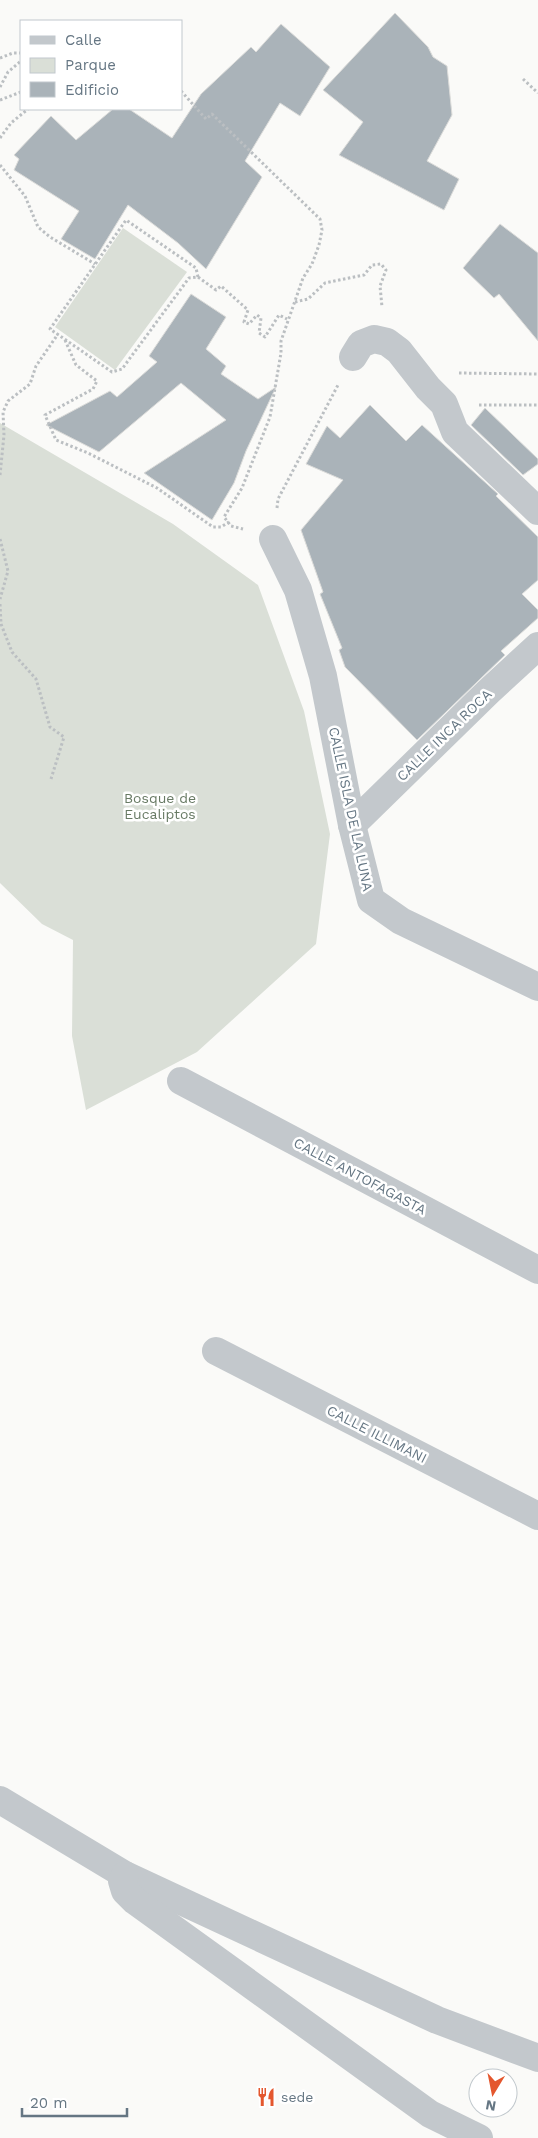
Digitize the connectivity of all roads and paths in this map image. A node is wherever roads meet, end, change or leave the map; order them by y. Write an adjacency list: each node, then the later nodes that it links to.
1 (20, 53): 2 (path)
2 (0, 58)
3 (20, 61): 5 (path)
4 (523, 79): 8 (path)
5 (0, 87)
6 (20, 92): 9 (path)
7 (182, 92): 15 (path)
8 (538, 93)
9 (0, 100)
10 (27, 110): 11 (path)
11 (0, 138)
12 (0, 165): 13 (path)
13 (96, 264): 14 (path); 17 (path)
14 (198, 277): 16 (path); 18 (path)
15 (295, 302): 16 (path); 19 (path)
16 (287, 319): 27 (path)
17 (58, 334): 18 (path); 25 (path)
18 (65, 339): 27 (path)
19 (387, 342): 20 (street); 23 (street)
20 (353, 358): 29 (path)
21 (454, 373): 22 (path)
22 (538, 374)
23 (444, 404): 24 (path); 26 (street)
24 (538, 405)
25 (0, 475)
26 (538, 511)
27 (229, 522): 29 (path)
28 (0, 539): 30 (path)
29 (274, 539): 34 (street, CALLE ISLA DE LA LUNA)
30 (0, 599)
31 (0, 604): 33 (path)
32 (538, 646): 34 (street, CALLE INCA ROCA)
33 (51, 779)
34 (352, 825): 35 (street, CALLE ISLA DE LA LUNA)
35 (538, 987)
36 (181, 1081): 37 (street, CALLE ANTOFAGASTA)
37 (538, 1270)
38 (216, 1352): 39 (street, CALLE ILLIMANI)
39 (538, 1516)
40 (0, 1800): 41 (street)
41 (125, 1875): 42 (street); 43 (street)
42 (538, 2058)
43 (479, 2138)

